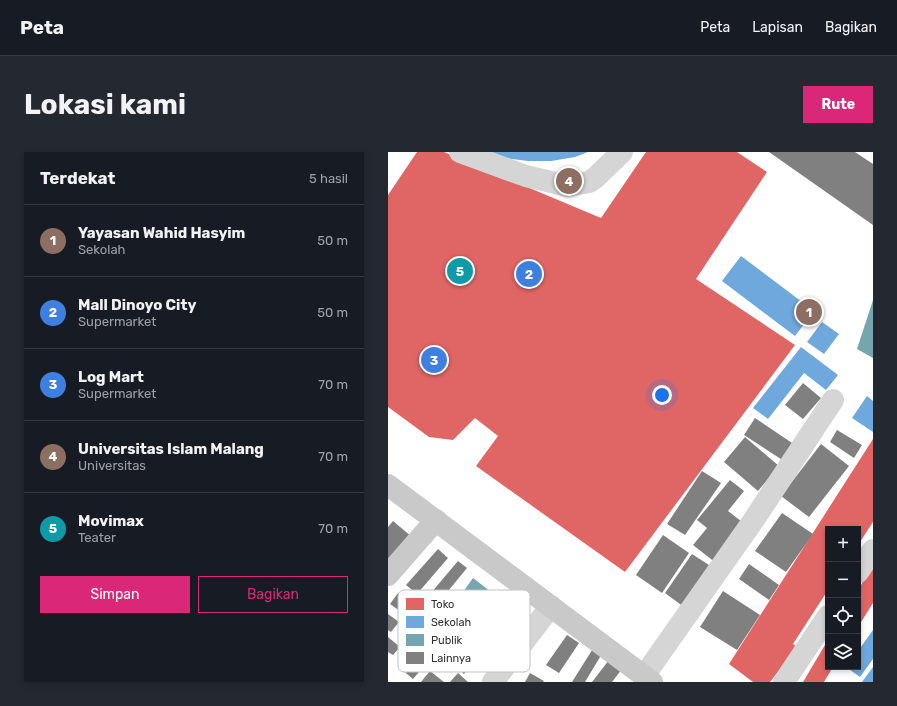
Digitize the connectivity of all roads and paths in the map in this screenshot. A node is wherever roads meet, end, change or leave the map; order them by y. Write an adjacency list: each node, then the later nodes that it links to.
1 (460, 152): 2 (street)
2 (622, 152)
3 (834, 400): 15 (street)
4 (388, 485): 5 (main road)
5 (436, 520): 8 (main road); 10 (main road)
6 (873, 550): 7 (street)
7 (861, 568)
8 (388, 575)
9 (530, 590): 11 (main road)
10 (530, 590)
11 (551, 606): 13 (street); 15 (main road)
12 (825, 620): 17 (street)
13 (530, 634)
14 (501, 672): 16 (street)
15 (648, 679)
16 (493, 682)
17 (784, 682)

